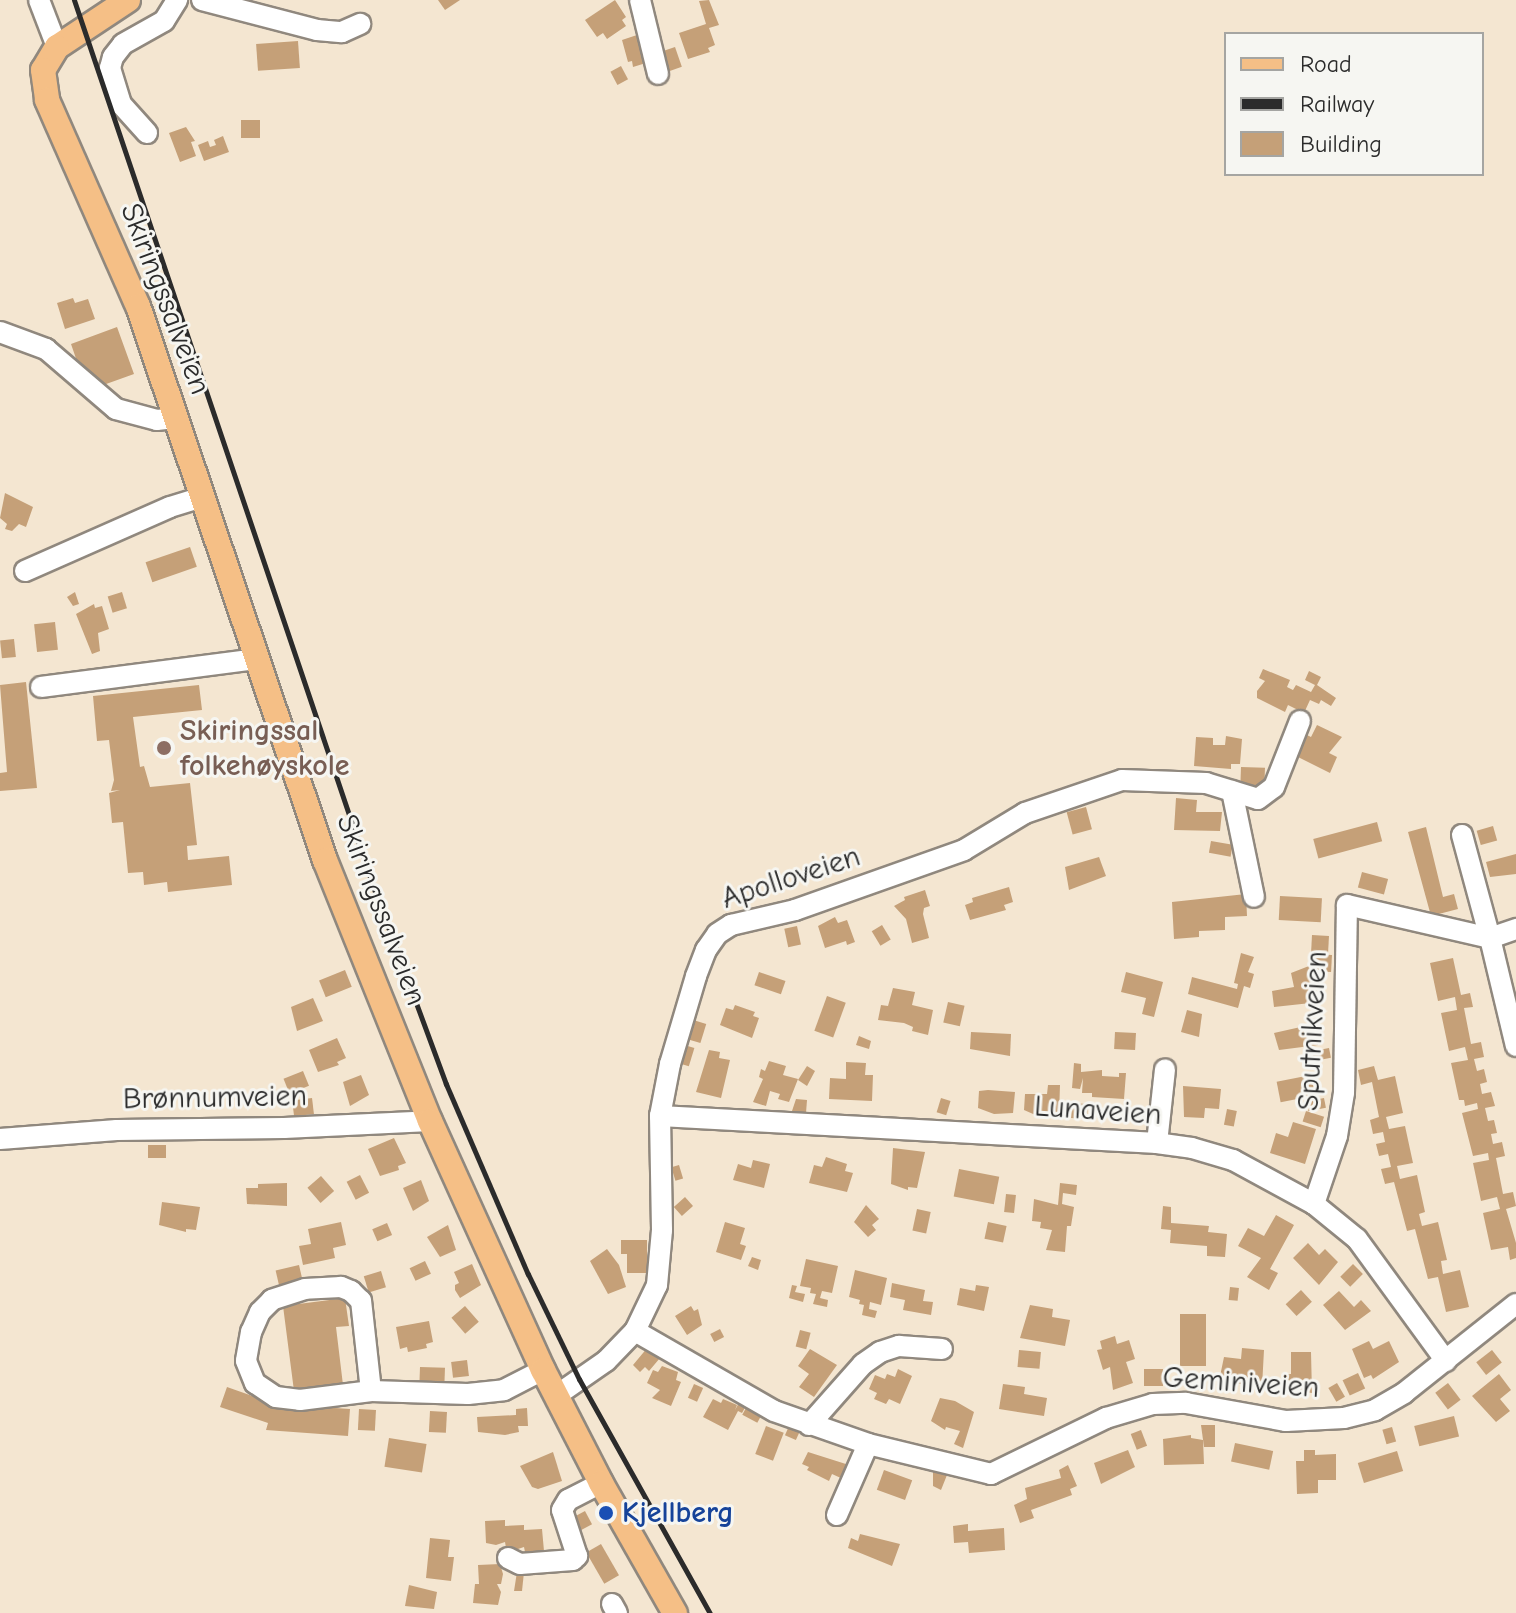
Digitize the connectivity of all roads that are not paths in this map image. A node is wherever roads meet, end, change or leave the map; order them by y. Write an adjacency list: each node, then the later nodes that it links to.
1 (39, 0): 7 (street)
2 (128, 0): 7 (main road)
3 (177, 0): 9 (street)
4 (202, 0): 6 (street)
5 (640, 0): 8 (street)
6 (360, 24)
7 (66, 40): 11 (main road, Skiringssalveien)
8 (658, 74)
9 (147, 133)
10 (0, 332): 11 (street)
11 (177, 418): 12 (main road, Skiringssalveien)
12 (202, 497): 13 (street); 14 (main road, Skiringssalveien)
13 (25, 571)
14 (257, 659): 15 (street); 25 (main road, Skiringssalveien)
15 (41, 687)
16 (1300, 721): 17 (street, Apolloveien)
17 (1232, 791): 19 (street); 24 (street, Apolloveien)
18 (1462, 835): 21 (street)
19 (1254, 897)
20 (1516, 929): 21 (street)
21 (1490, 938): 22 (street); 28 (street, Sputnikveien)
22 (1516, 1046)
23 (1165, 1069): 27 (street)
24 (660, 1116): 27 (street, Lunaveien); 30 (street, Apolloveien)
25 (430, 1121): 26 (street, Brønnumveien); 33 (main road, Skiringssalveien)
26 (0, 1139)
27 (1157, 1143): 28 (street, Lunaveien)
28 (1314, 1204): 32 (street, Lunaveien)
29 (1516, 1304): 32 (street, Geminiveien)
30 (635, 1331): 35 (street, Apolloveien); 36 (street, Geminiveien)
31 (942, 1349): 36 (street)
32 (1446, 1361): 37 (street, Geminiveien)
33 (543, 1370): 34 (street); 35 (main road, Skiringssalveien)
34 (371, 1391): 34 (street)
35 (557, 1395): 38 (main road, Skiringssalveien)
36 (809, 1425): 37 (street, Geminiveien)
37 (868, 1444): 39 (street)
38 (601, 1483): 40 (street); 41 (main road, Skiringssalveien)
39 (837, 1515)
40 (508, 1558)
41 (675, 1613)

